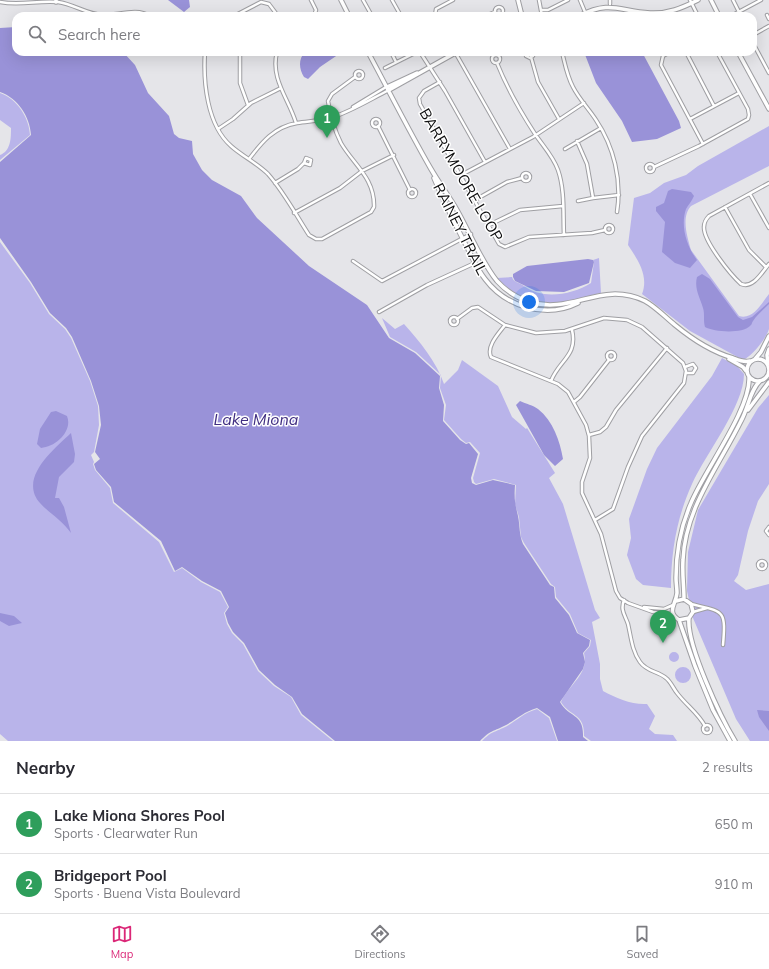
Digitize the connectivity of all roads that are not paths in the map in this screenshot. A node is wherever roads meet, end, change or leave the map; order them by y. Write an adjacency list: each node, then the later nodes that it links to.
1 (311, 0): 22 (street)
2 (341, 0): 23 (street)
3 (363, 0): 24 (street)
4 (392, 0): 25 (street)
5 (453, 0): 26 (street)
6 (518, 0): 27 (street)
7 (539, 0): 18 (street)
8 (568, 0): 18 (street)
9 (580, 0): 28 (street)
10 (698, 0): 17 (street)
11 (711, 0): 32 (street)
12 (733, 0): 33 (street)
13 (761, 0): 33 (street)
14 (56, 1): 15 (street); 19 (street)
15 (0, 2)
16 (610, 2): 28 (street); 29 (street)
17 (691, 2): 30 (street); 31 (street)
18 (541, 10)
19 (91, 12)
20 (242, 12): 21 (street)
21 (275, 12)
22 (315, 12)
23 (347, 12)
24 (370, 12)
25 (399, 12)
26 (435, 12)
27 (521, 12)
28 (585, 12)
29 (645, 12)
30 (670, 12)
31 (696, 12)
32 (717, 12)
33 (739, 12)
34 (767, 15): 35 (street)
35 (769, 19)
36 (769, 26): 37 (street)
37 (757, 33)
38 (757, 50): 59 (street)
39 (205, 56): 75 (street)
40 (240, 56): 66 (street)
41 (277, 56): 62 (street)
42 (370, 56): 63 (street)
43 (393, 56): 55 (street)
44 (409, 56): 55 (street)
45 (421, 56): 57 (street)
46 (449, 56): 57 (street)
47 (458, 56): 79 (street)
48 (526, 56): 54 (street)
49 (563, 56): 65 (street)
50 (663, 56): 71 (street)
51 (688, 56): 67 (street)
52 (719, 56): 64 (street)
53 (740, 56): 68 (street)
54 (531, 58): 70 (street)
55 (396, 62): 58 (street)
56 (497, 63): 76 (street)
57 (430, 67): 61 (street); 63 (street)
58 (385, 68)
59 (769, 73)
60 (355, 77): 69 (street)
61 (440, 82): 83 (street); 88 (street, BARRYMOORE LOOP)
62 (281, 88): 66 (street); 72 (street)
63 (388, 89): 69 (street); 87 (street)
64 (739, 93): 67 (street); 78 (street)
65 (584, 103): 70 (street); 74 (street)
66 (248, 105): 75 (street)
67 (714, 106): 71 (street)
68 (769, 109)
69 (333, 117): 72 (street); 86 (street)
70 (559, 119): 76 (street)
71 (690, 119): 78 (street)
72 (296, 123): 82 (street)
73 (378, 126): 81 (street)
74 (601, 128): 77 (street); 94 (street)
75 (218, 129): 82 (street)
76 (536, 135): 79 (street); 98 (street)
77 (577, 141): 80 (street); 95 (street)
78 (703, 144): 85 (street)
79 (510, 149): 83 (street)
80 (565, 149)
81 (394, 155): 86 (street); 92 (street)
82 (249, 159): 90 (street)
83 (485, 162): 88 (street)
84 (304, 163): 90 (street)
85 (654, 167)
86 (363, 170): 101 (street); 101 (street)
87 (432, 171): 105 (street, RAINEY TRAIL); 107 (street, RAINEY TRAIL)
88 (461, 176): 96 (street, BARRYMOORE LOOP)
89 (522, 178): 96 (street)
90 (275, 183): 101 (street)
91 (769, 183): 93 (street)
92 (410, 190)
93 (750, 194): 99 (street); 103 (street)
94 (619, 195): 95 (street); 100 (street)
95 (593, 198): 97 (street)
96 (475, 200): 102 (street, BARRYMOORE LOOP)
97 (578, 202)
98 (563, 206): 102 (street); 106 (street)
99 (725, 207): 111 (street); 111 (street)
100 (617, 212)
101 (294, 213)
102 (489, 225): 106 (street, BARRYMOORE LOOP)
103 (769, 228)
104 (605, 230): 106 (street, BARRYMOORE LOOP)
105 (471, 234): 107 (street); 112 (street, RAINEY TRAIL)
106 (564, 235)
107 (463, 238): 108 (street); 109 (street, RAINEY TRAIL)
108 (353, 261)
109 (475, 263): 112 (street, RAINEY TRAIL); 113 (street)
110 (769, 264): 111 (street)
111 (766, 267)
112 (579, 301): 120 (street, RAINEY TRAIL)
113 (379, 312)
114 (457, 318): 115 (street)
115 (505, 325): 116 (street); 130 (street)
116 (572, 330): 118 (street); 130 (street)
117 (769, 336): 121 (street)
118 (667, 348): 125 (street); 134 (street)
119 (769, 349): 124 (street)
120 (725, 356): 123 (street, RAINEY TRAIL); 126 (street, RAINEY TRAIL)
121 (756, 359): 123 (street); 124 (street)
122 (609, 360): 132 (street)
123 (750, 361): 126 (street)
124 (768, 365): 129 (street)
125 (685, 367): 127 (street); 127 (street)
126 (747, 372): 128 (street)
127 (686, 373): 135 (street)
128 (749, 377): 129 (street); 140 (street)
129 (760, 380): 133 (street)
130 (552, 381): 132 (street)
131 (769, 382): 133 (street)
132 (574, 402): 134 (street)
133 (744, 416): 138 (street)
134 (589, 435): 135 (street)
135 (595, 520): 139 (street)
136 (769, 527): 137 (street)
137 (769, 535)
138 (684, 599): 140 (street); 141 (street)
139 (624, 600): 142 (street); 149 (street)
140 (674, 603): 142 (street); 145 (street)
141 (691, 604): 143 (street); 144 (street)
142 (642, 607): 145 (street)
143 (710, 607): 144 (street); 148 (street)
144 (693, 612): 146 (street)
145 (672, 614): 147 (street)
146 (689, 618): 147 (street); 151 (street)
147 (679, 620): 150 (street)
148 (723, 645)
149 (705, 726)
150 (730, 741)
151 (735, 741)

